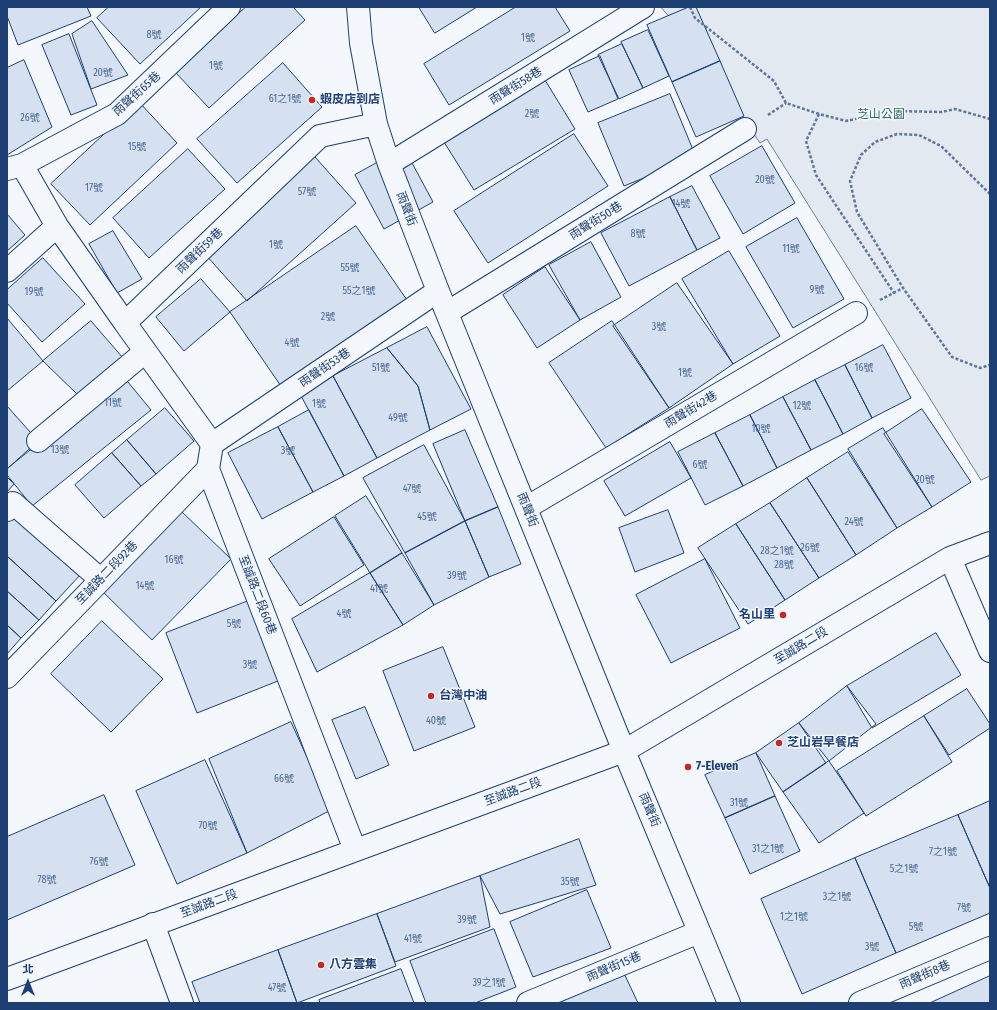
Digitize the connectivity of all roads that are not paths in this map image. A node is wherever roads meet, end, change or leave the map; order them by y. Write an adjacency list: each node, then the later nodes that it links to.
1 (229, 7): 7 (street, 雨聲街65巷)
2 (358, 7): 4 (street, 雨聲街)
3 (643, 7): 6 (street, 雨聲街58巷)
4 (376, 124): 6 (street, 雨聲街); 13 (street, 雨聲街59巷)
5 (745, 129): 11 (street, 雨聲街50巷)
6 (389, 164): 10 (street, 雨聲街)
7 (14, 167): 8 (street)
8 (57, 226): 9 (street); 13 (street)
9 (7, 272)
10 (438, 291): 11 (street, 雨聲街); 16 (street, 雨聲街53巷)
11 (448, 312): 18 (street, 雨聲街)
12 (856, 312): 18 (street, 雨聲街42巷)
13 (125, 323): 14 (street)
14 (145, 352): 15 (street); 16 (street)
15 (38, 441)
16 (212, 444): 17 (street)
17 (208, 469): 22 (street, 至誠路二段92巷); 26 (street, 至誠路二段60巷)
18 (526, 508): 25 (street, 雨聲街)
19 (7, 510): 22 (street)
20 (990, 543): 21 (street, 至誠路二段)
21 (950, 558): 23 (street); 25 (street, 至誠路二段)
22 (100, 580): 24 (street, 至誠路二段92巷)
23 (990, 651)
24 (7, 677)
25 (624, 751): 26 (street, 至誠路二段); 28 (street, 雨聲街)
26 (355, 850): 27 (street, 至誠路二段)
27 (153, 924): 30 (street, 至誠路二段); 31 (street)
28 (699, 932): 32 (street, 雨聲街15巷); 33 (street, 雨聲街)
29 (990, 948): 34 (street, 雨聲街8巷)
30 (7, 979)
31 (182, 1003)
32 (528, 1003)
33 (729, 1003)
34 (860, 1003)

